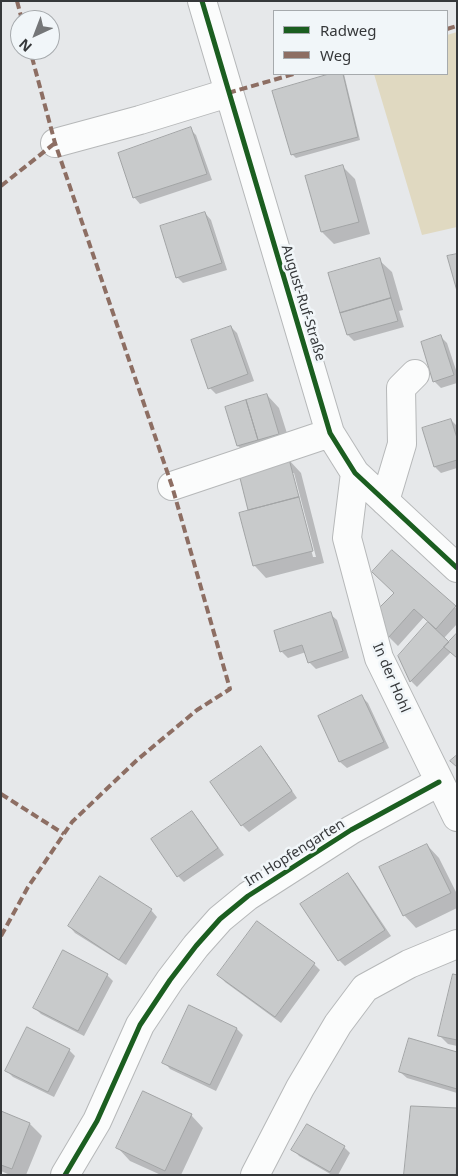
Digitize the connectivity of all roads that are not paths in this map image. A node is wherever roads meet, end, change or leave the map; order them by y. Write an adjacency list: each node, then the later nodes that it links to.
1 (202, 1): 2 (street, August-Ruf-Straße)
2 (228, 93): 3 (street); 5 (street, August-Ruf-Straße)
3 (55, 143)
4 (415, 374): 8 (street)
5 (330, 433): 6 (street, August-Ruf-Straße); 7 (street)
6 (355, 473): 8 (street, August-Ruf-Straße); 10 (street, In der Hohl)
7 (172, 486)
8 (385, 500): 9 (street, August-Ruf-Straße)
9 (451, 552)
10 (439, 782): 11 (street, In der Hohl); 13 (street, Im Hopfengarten)
11 (457, 817)
12 (457, 944): 14 (street)
13 (65, 1175)
14 (255, 1175)

